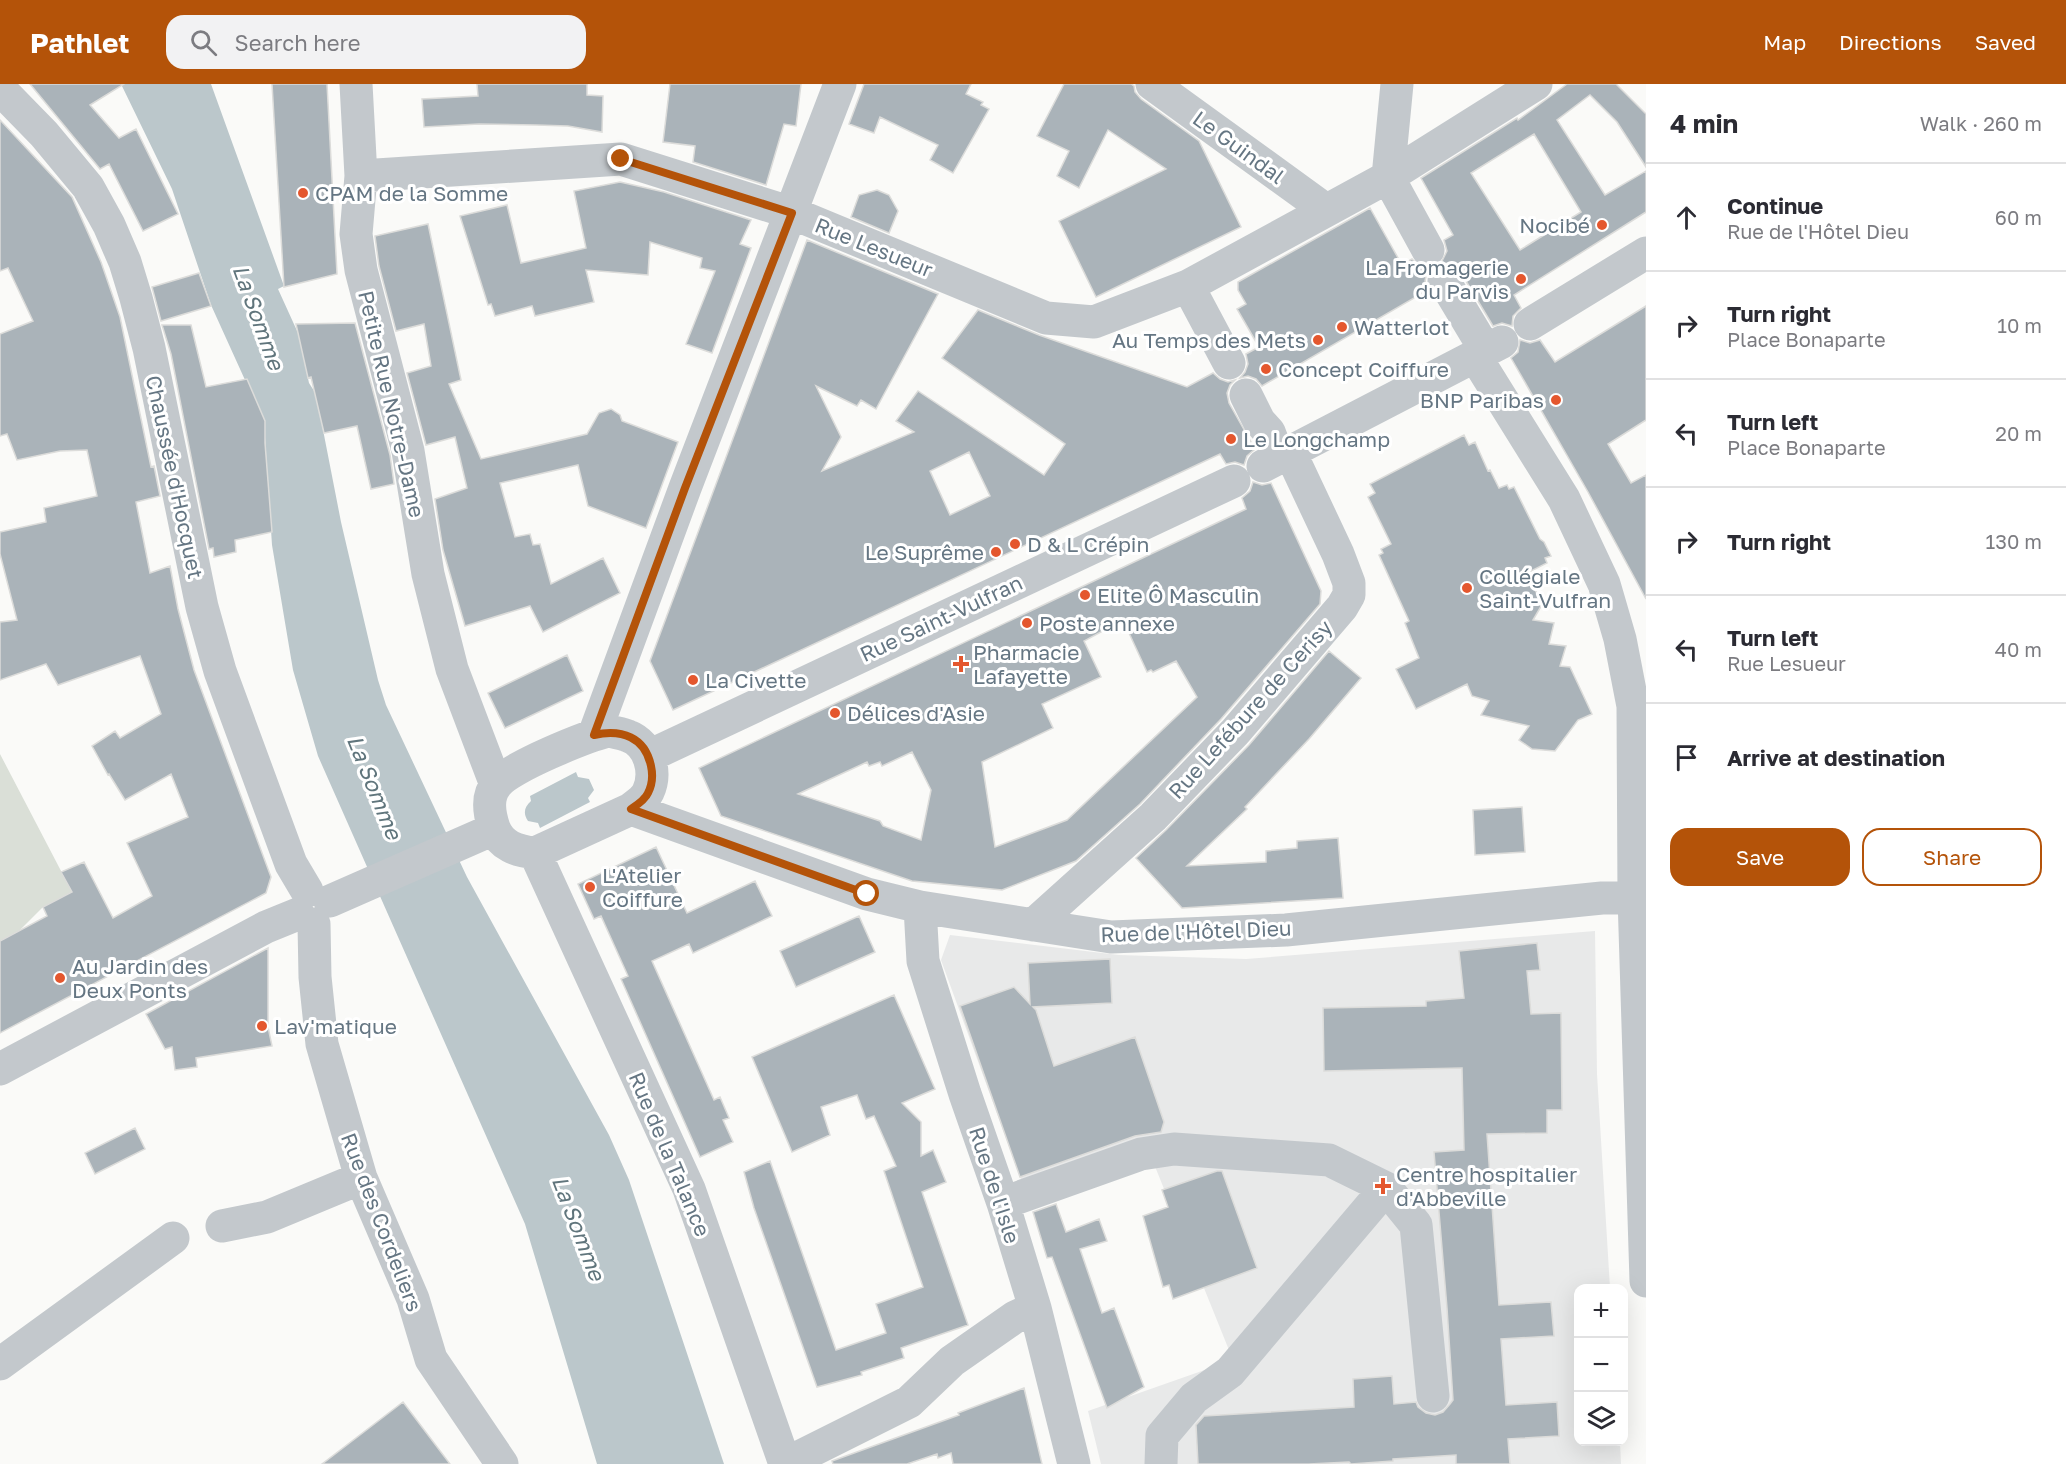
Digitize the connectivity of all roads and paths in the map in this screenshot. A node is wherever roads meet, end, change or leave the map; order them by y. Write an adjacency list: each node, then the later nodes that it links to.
1 (356, 84): 7 (street, Petite Rue Notre-Dame)
2 (840, 84): 10 (street)
3 (1152, 84): 9 (street, Le Guindal)
4 (1396, 84): 8 (street)
5 (1536, 84): 8 (street, Rue Lesueur)
6 (0, 89): 29 (street, Chaussée d'Hocquet)
7 (361, 176): 10 (street, Rue Lesueur); 24 (street, Petite Rue Notre-Dame)
8 (1388, 177): 9 (street, Rue Lesueur); 11 (street)
9 (1326, 210): 14 (street, Rue Lesueur)
10 (792, 213): 14 (street, Rue Lesueur); 22 (street)
11 (1428, 250)
12 (1646, 253): 15 (street)
13 (1444, 280): 16 (street)
14 (1188, 286): 17 (street)
15 (1530, 324)
16 (1488, 350): 19 (street); 21 (street)
17 (1229, 363)
18 (1246, 395): 19 (street)
19 (1277, 458): 31 (street, Rue Lefébure de Cerisy)
20 (1234, 481): 23 (street, Rue Saint-Vulfran)
21 (1640, 704): 28 (street)
22 (594, 735): 23 (street); 24 (street)
23 (649, 756): 25 (street)
24 (496, 785): 26 (street)
25 (631, 809): 27 (street); 30 (street, Rue de l'Hôtel Dieu)
26 (494, 829): 27 (street); 29 (street)
27 (535, 853): 43 (street, Rue de la Talance)
28 (1640, 897): 31 (street, Rue de l'Hôtel Dieu); 38 (street)
29 (321, 904): 32 (street); 33 (street, Rue des Cordeliers)
30 (920, 907): 31 (street, Rue de l'Hôtel Dieu); 35 (street, Rue de l'Isle)
31 (1033, 926)
32 (0, 1069)
33 (361, 1178): 36 (street); 42 (street, Rue des Cordeliers)
34 (1386, 1188): 35 (street); 41 (street); 45 (street)
35 (1003, 1203): 39 (street, Rue de l'Isle)
36 (222, 1226)
37 (173, 1238): 40 (street)
38 (1646, 1268)
39 (1035, 1308): 43 (street); 44 (street, Rue de l'Isle)
40 (0, 1364)
41 (1432, 1396)
42 (502, 1464)
43 (785, 1464)
44 (1074, 1464)
45 (1161, 1464)

